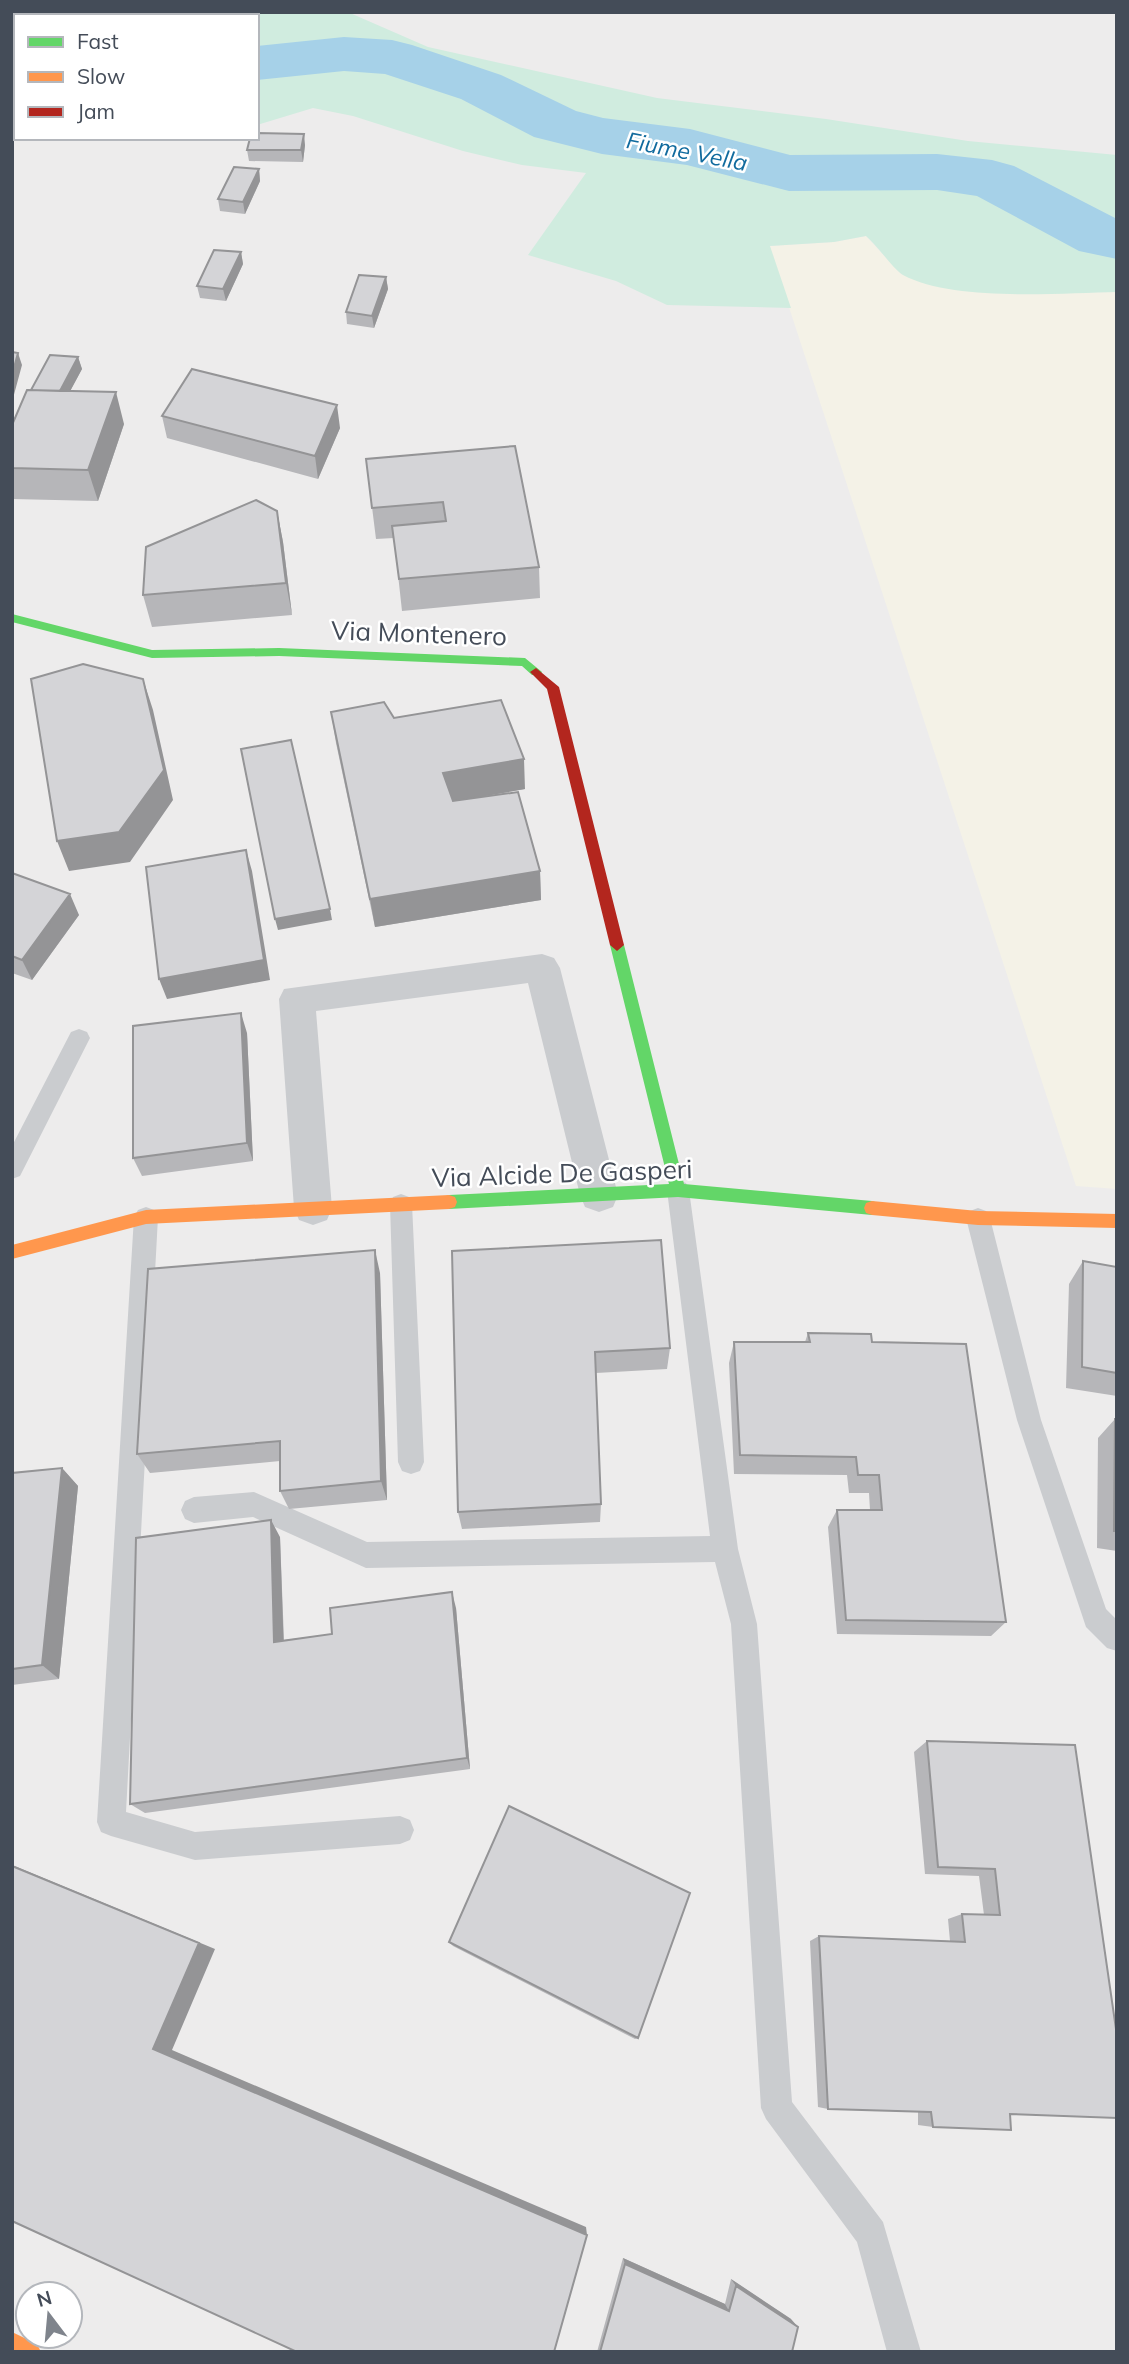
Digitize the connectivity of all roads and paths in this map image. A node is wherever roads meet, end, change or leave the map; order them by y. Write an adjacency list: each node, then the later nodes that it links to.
1 (12, 618): 4 (street, Via Montenero)
2 (79, 1038): 3 (lane)
3 (12, 1169)
4 (678, 1190): 5 (street, Via Alcide De Gasperi); 9 (street, Via Alcide De Gasperi); 14 (lane)
5 (599, 1195): 6 (street, Via Alcide De Gasperi); 7 (street)
6 (401, 1204): 7 (street, Via Alcide De Gasperi); 12 (lane)
7 (313, 1208): 8 (street, Via Alcide De Gasperi)
8 (146, 1217): 11 (street, Via Alcide De Gasperi); 16 (lane)
9 (978, 1218): 10 (street, Via Alcide De Gasperi); 15 (lane)
10 (1117, 1221)
11 (12, 1252)
12 (411, 1462)
13 (194, 1510): 14 (lane)
14 (724, 1549): 19 (lane)
15 (1117, 1638)
16 (400, 1830)
17 (12, 2344): 18 (street)
18 (29, 2352)
19 (904, 2352)

